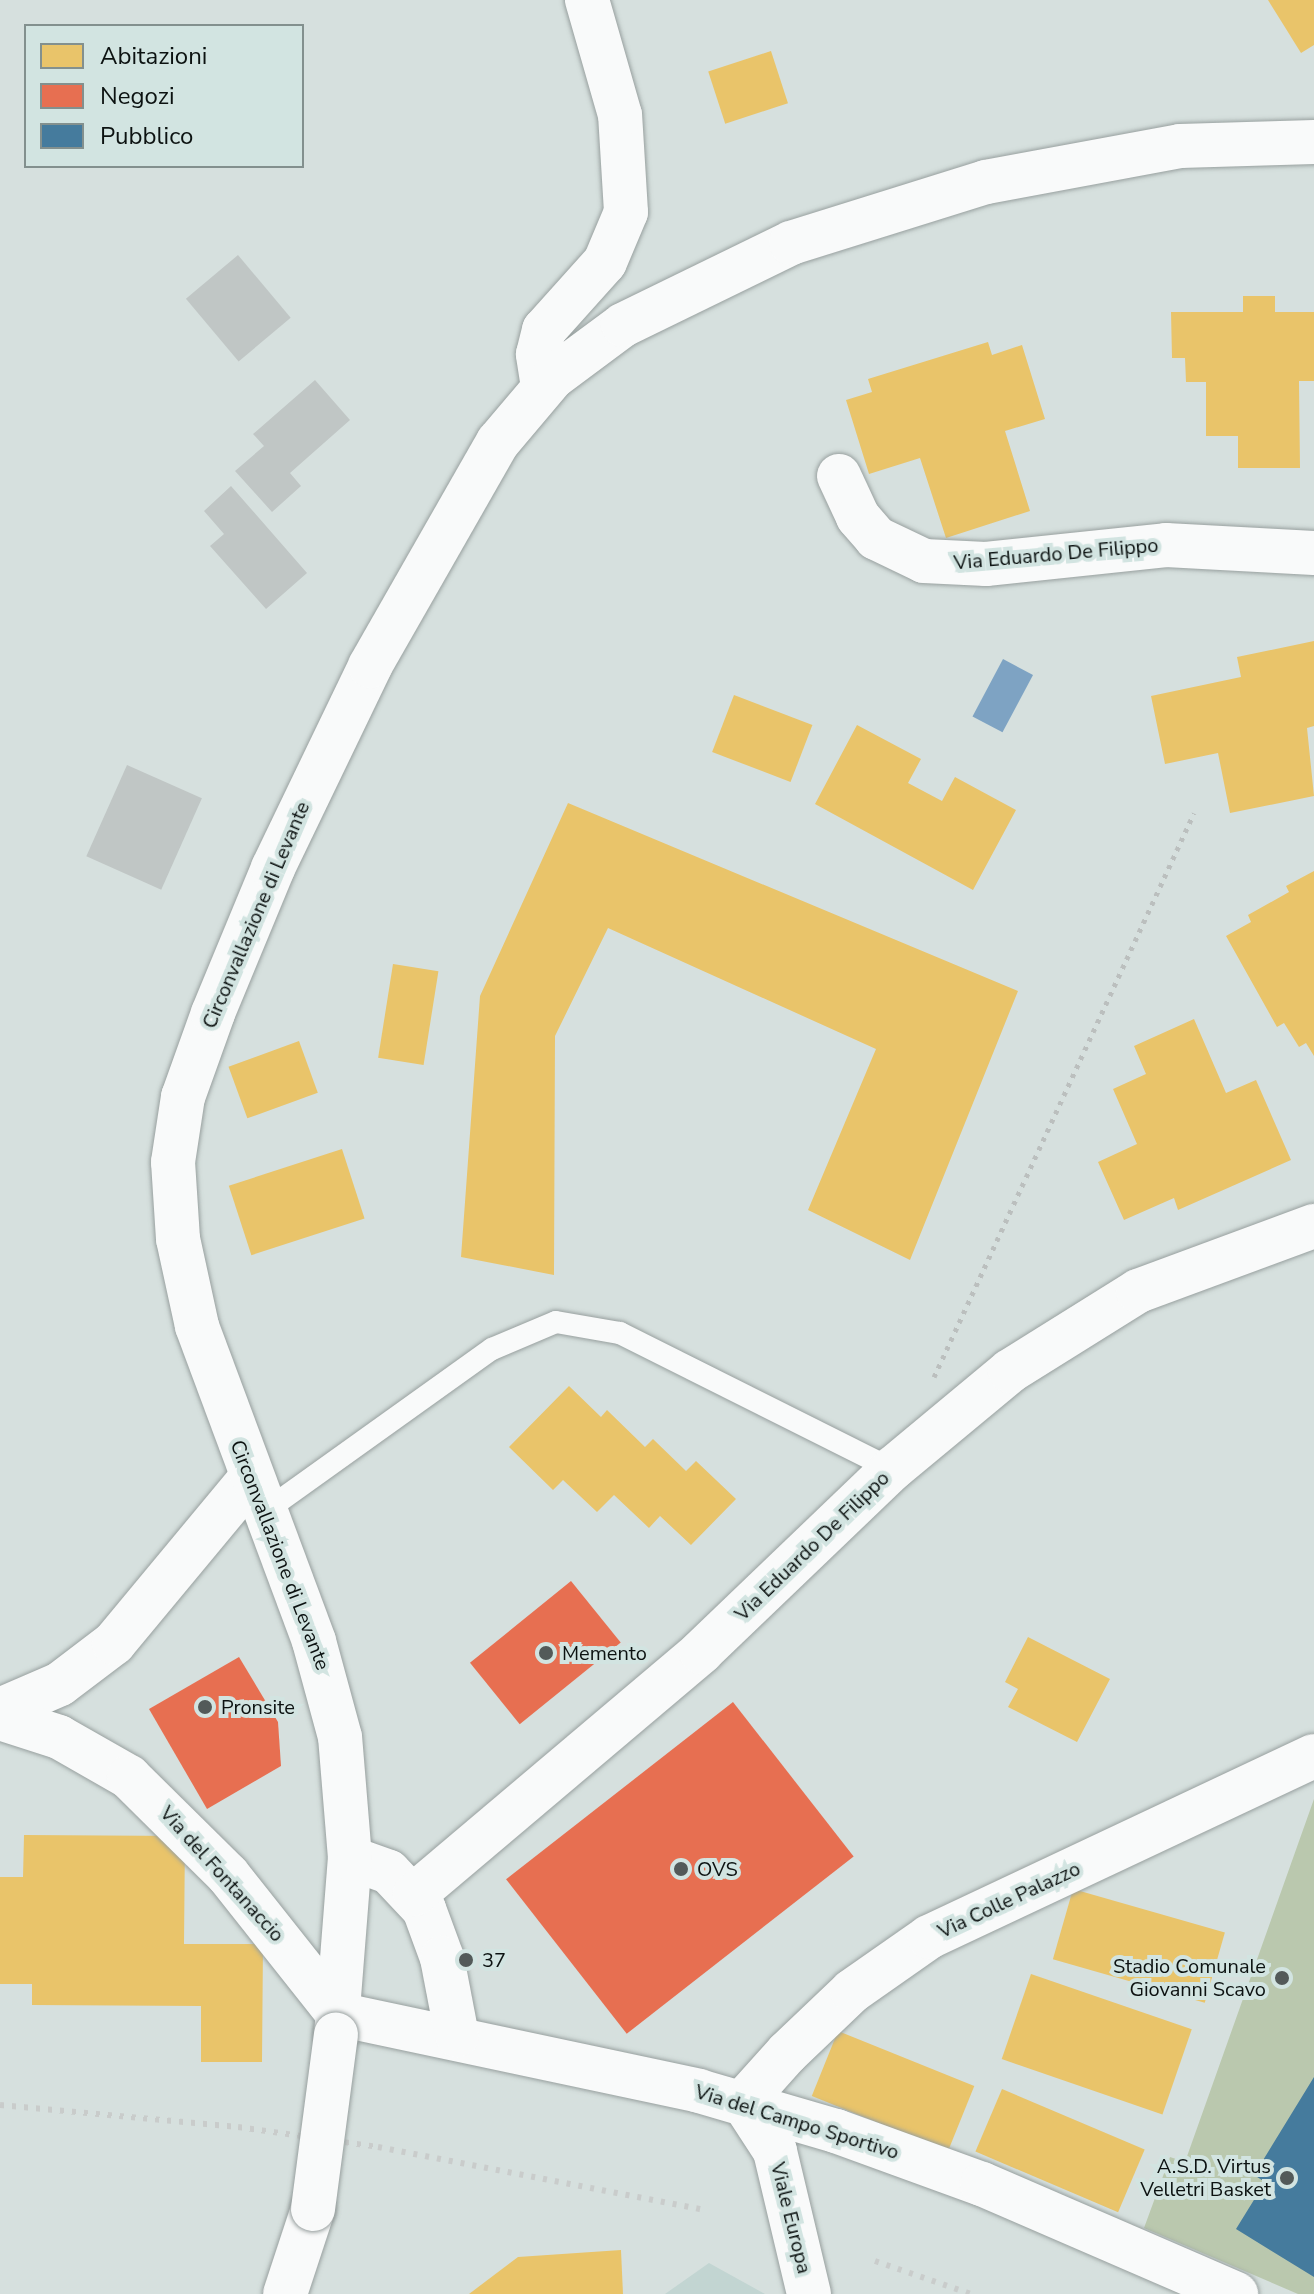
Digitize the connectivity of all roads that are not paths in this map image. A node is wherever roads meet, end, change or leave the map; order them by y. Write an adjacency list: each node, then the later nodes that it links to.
1 (587, 0): 3 (street)
2 (1314, 142): 3 (street, Circonvallazione di Levante)
3 (543, 387): 8 (street, Circonvallazione di Levante)
4 (839, 476): 5 (street, Via Eduardo De Filippo)
5 (1314, 553)
6 (1314, 1226): 7 (street, Via Eduardo De Filippo)
7 (892, 1469): 8 (lane); 13 (street, Via Eduardo De Filippo)
8 (257, 1495): 9 (street); 12 (street, Circonvallazione di Levante)
9 (0, 1710)
10 (0, 1718): 14 (street, Via del Fontanaccio)
11 (1314, 1756): 16 (street, Via Colle Palazzo)
12 (350, 1858): 13 (street); 14 (street, Circonvallazione di Levante)
13 (415, 1894): 15 (street)
14 (337, 2024): 15 (street, Via del Campo Sportivo); 17 (street, Circonvallazione di Levante, bridge)
15 (457, 2036): 16 (street, Via del Campo Sportivo)
16 (743, 2102): 18 (street, Viale Europa); 19 (street, Via del Campo Sportivo)
17 (285, 2294)
18 (809, 2294)
19 (1236, 2294)

